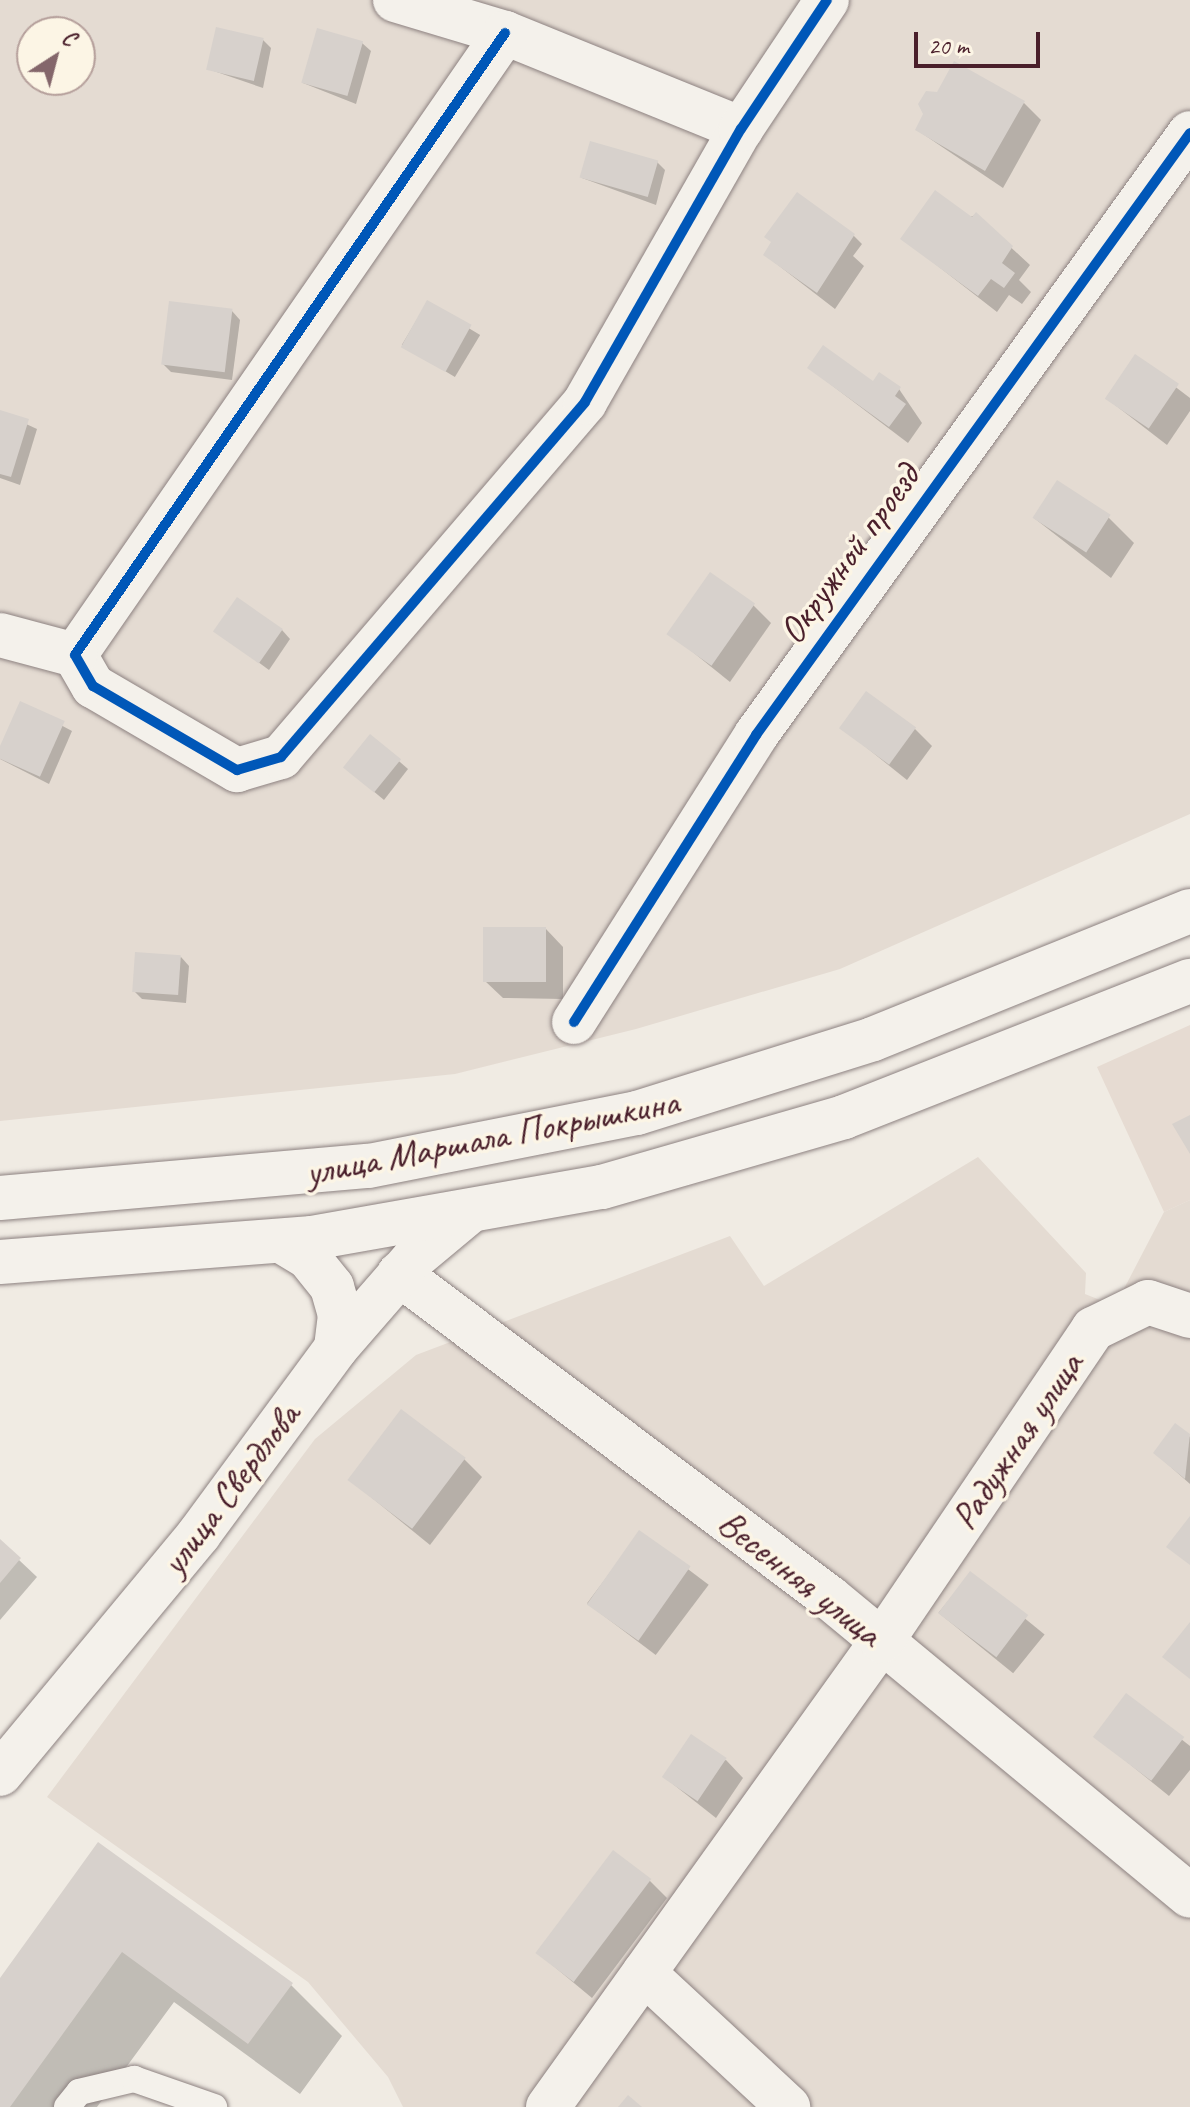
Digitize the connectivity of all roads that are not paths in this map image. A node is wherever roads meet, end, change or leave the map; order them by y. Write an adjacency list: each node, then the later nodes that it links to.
1 (395, 0): 3 (street)
2 (827, 0): 4 (street)
3 (505, 33): 4 (street); 7 (street)
4 (741, 129): 7 (street)
5 (1190, 133): 10 (street, Окружной проезд)
6 (0, 635): 7 (street)
7 (75, 655)
8 (1190, 911): 11 (street, улица Маршала Покрышкина)
9 (1190, 981): 12 (street, улица Маршала Покрышкина)
10 (574, 1022)
11 (0, 1198)
12 (468, 1213): 13 (street, улица Маршала Покрышкина); 15 (street, улица Свердлова)
13 (281, 1241): 14 (street, улица Маршала Покрышкина); 17 (street)
14 (0, 1262)
15 (399, 1274): 17 (street, улица Свердлова); 18 (street, Весенняя улица)
16 (1190, 1316): 18 (street, Радужная улица)
17 (336, 1348): 19 (street, улица Свердлова)
18 (882, 1641): 20 (street, Весенняя улица); 21 (street, Радужная улица)
19 (2, 1768)
20 (1190, 1896)
21 (644, 1973): 24 (street, Радужная улица); 25 (street)
22 (67, 2107): 23 (lane)
23 (214, 2107)
24 (548, 2107)
25 (788, 2107)

